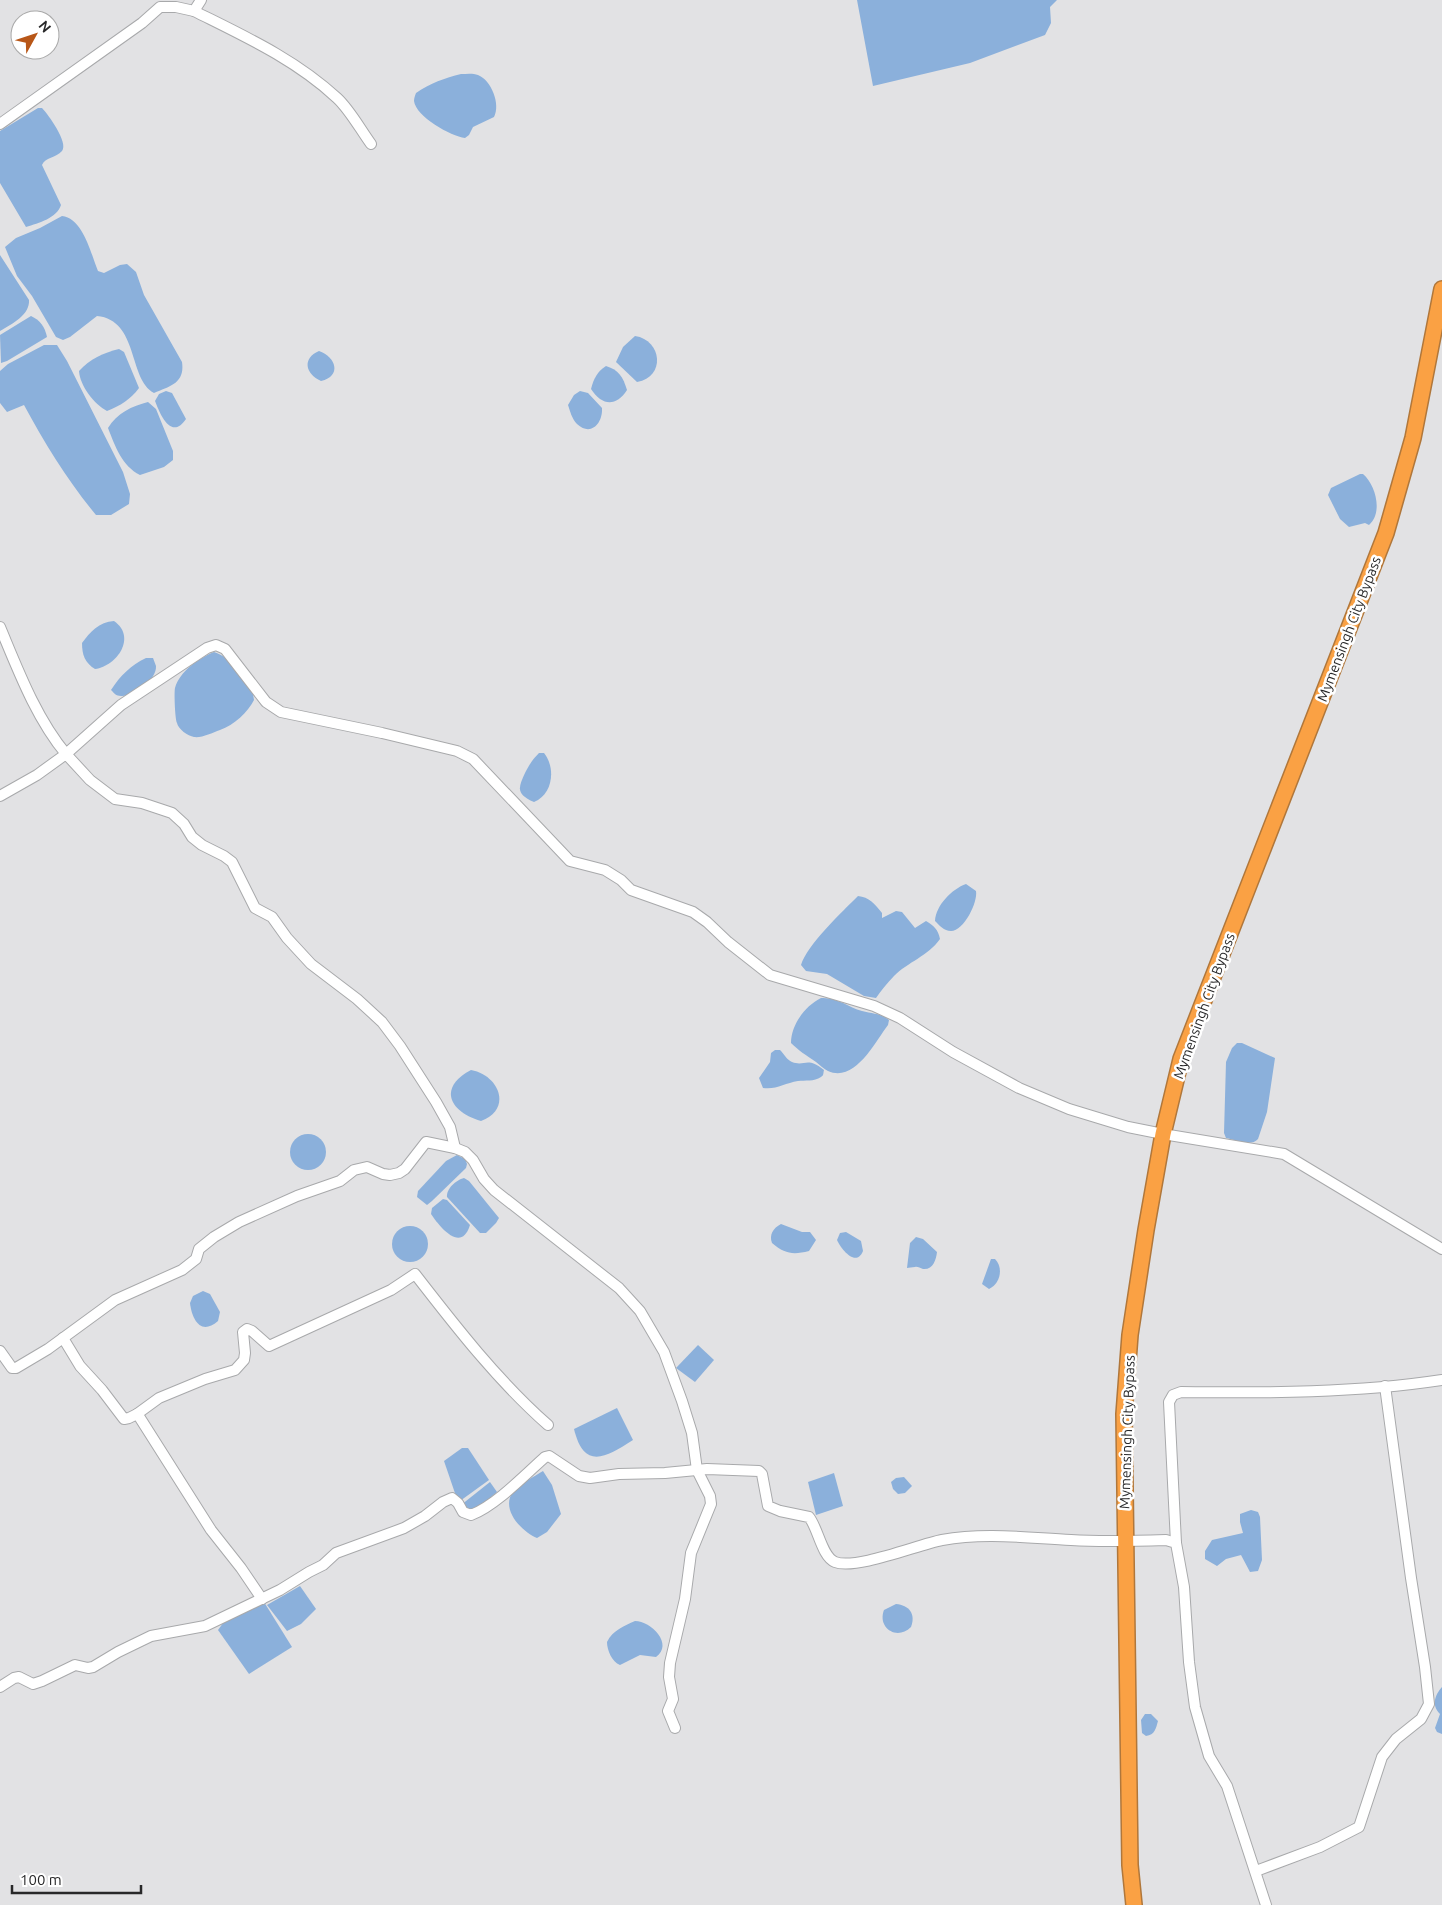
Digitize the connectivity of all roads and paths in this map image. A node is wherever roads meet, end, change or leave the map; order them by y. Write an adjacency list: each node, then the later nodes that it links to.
1 (202, 0): 2 (street)
2 (194, 11): 3 (street); 4 (street)
3 (0, 124)
4 (371, 144)
5 (1442, 288): 9 (highway, Mymensingh City Bypass)
6 (0, 627): 7 (street)
7 (66, 754): 8 (street); 9 (street); 10 (street)
8 (0, 796)
9 (1162, 1134): 11 (street); 19 (highway, Mymensingh City Bypass)
10 (455, 1148): 12 (street); 18 (street)
11 (1442, 1250)
12 (63, 1338): 13 (street); 16 (street)
13 (0, 1350)
14 (1442, 1380): 15 (street)
15 (1384, 1386): 20 (street); 24 (street)
16 (137, 1414): 17 (street); 21 (street)
17 (548, 1425)
18 (697, 1470): 19 (street); 21 (street); 23 (street)
19 (1125, 1541): 20 (street); 25 (highway, Mymensingh City Bypass)
20 (1176, 1543): 24 (street)
21 (262, 1599): 22 (street)
22 (0, 1687)
23 (675, 1728)
24 (1256, 1871): 26 (street)
25 (1134, 1905)
26 (1266, 1905)

